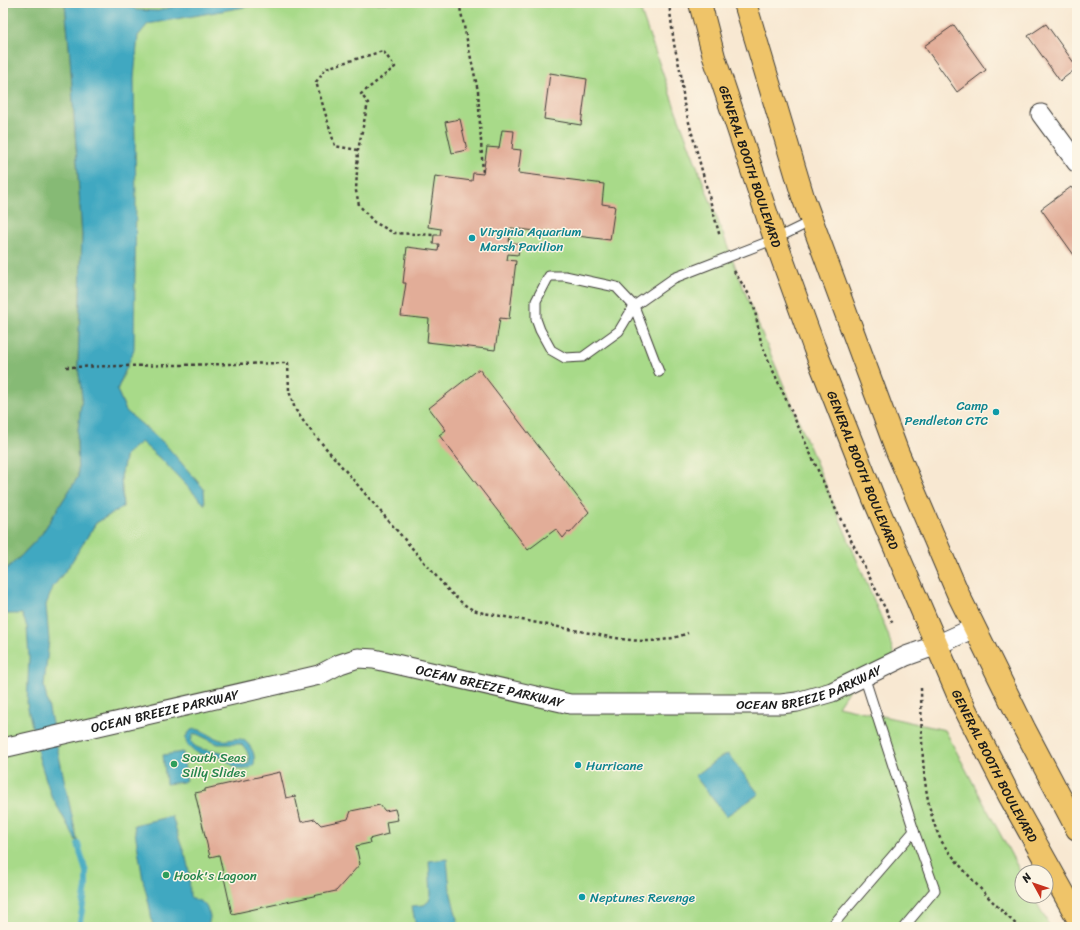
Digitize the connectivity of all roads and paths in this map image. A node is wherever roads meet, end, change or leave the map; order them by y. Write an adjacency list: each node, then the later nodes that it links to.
1 (459, 3): 8 (path)
2 (669, 3): 11 (path)
3 (700, 3): 12 (highway, GENERAL BOOTH BOULEVARD)
4 (745, 3): 9 (highway)
5 (1041, 114): 7 (street)
6 (358, 150): 6 (path); 10 (path)
7 (1077, 163)
8 (483, 174)
9 (812, 221): 12 (lane); 18 (highway)
10 (434, 235)
11 (720, 237)
12 (775, 239): 14 (lane); 20 (highway, GENERAL BOOTH BOULEVARD)
13 (732, 266): 17 (path)
14 (634, 306): 14 (lane); 16 (lane)
15 (66, 367): 19 (path)
16 (659, 372)
17 (893, 624)
18 (974, 628): 20 (street, OCEAN BREEZE PARKWAY); 24 (highway)
19 (688, 633)
20 (937, 645): 21 (street, OCEAN BREEZE PARKWAY); 26 (highway, GENERAL BOOTH BOULEVARD)
21 (864, 676): 23 (street, OCEAN BREEZE PARKWAY); 25 (lane)
22 (921, 688): 29 (path)
23 (3, 748)
24 (1077, 829)
25 (914, 831): 27 (lane); 28 (lane)
26 (1077, 917)
27 (831, 927)
28 (904, 927)
29 (1019, 927)

